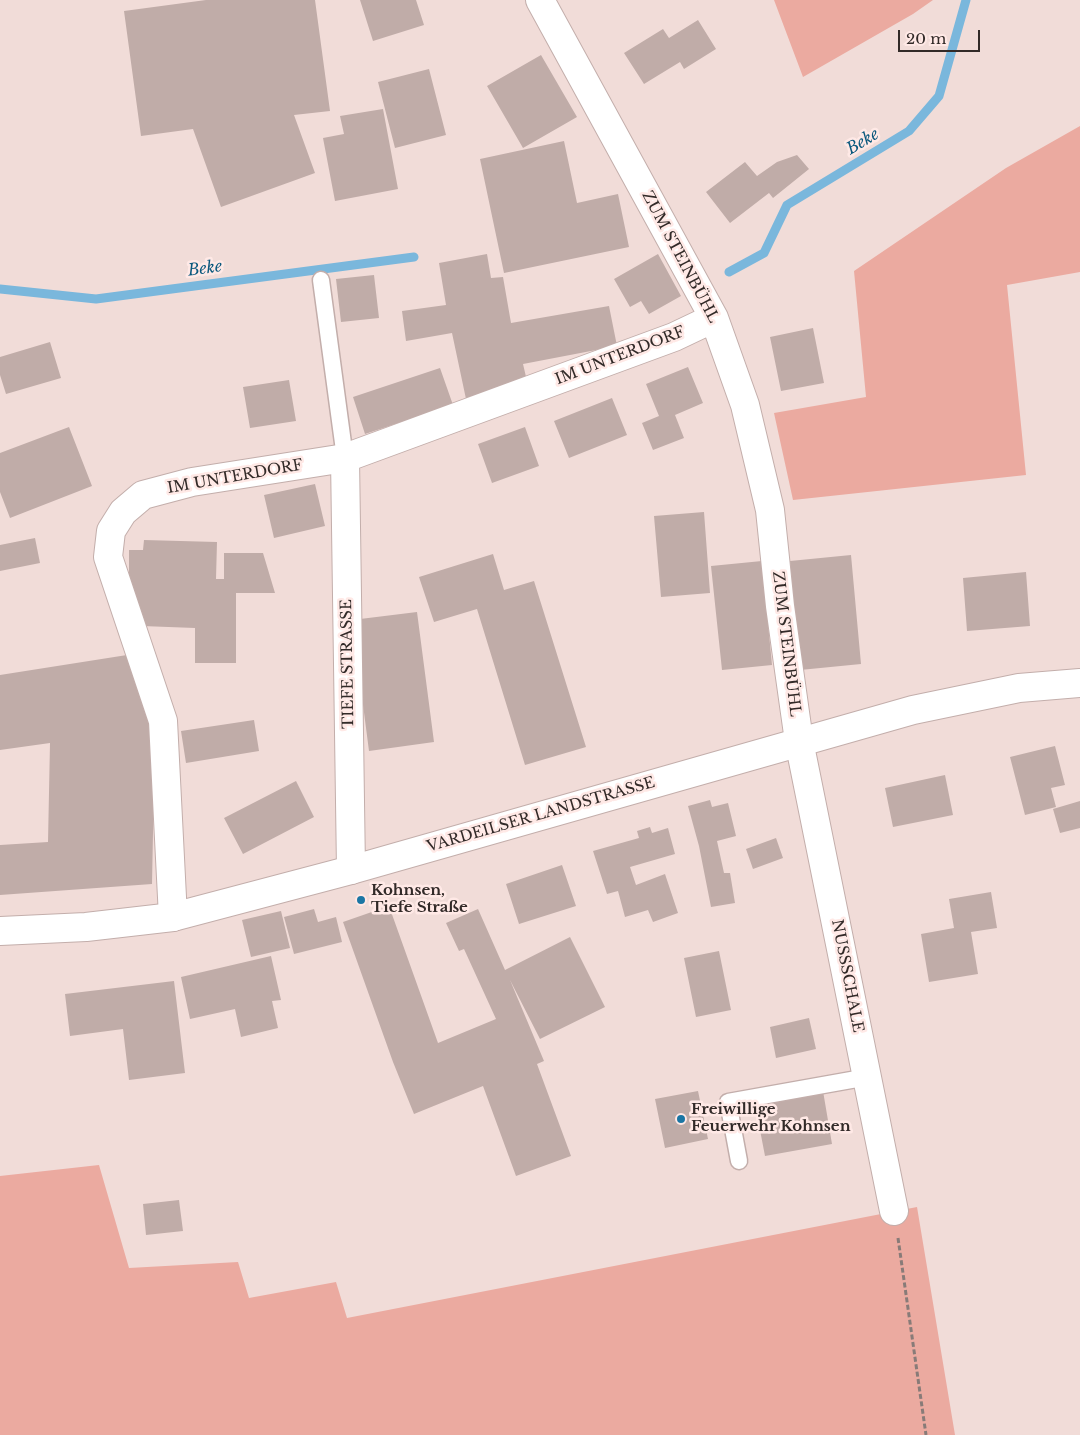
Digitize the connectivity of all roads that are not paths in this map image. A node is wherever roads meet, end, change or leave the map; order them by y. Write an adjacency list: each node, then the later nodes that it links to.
1 (540, 0): 3 (street, ZUM STEINBÜHL)
2 (321, 280): 4 (lane)
3 (714, 318): 4 (street, IM UNTERDORF); 6 (street, ZUM STEINBÜHL)
4 (345, 458): 7 (street, TIEFE STRASSE); 8 (street, IM UNTERDORF)
5 (1080, 683): 6 (street, VARDEILSER LANDSTRASSE)
6 (799, 741): 7 (street, VARDEILSER LANDSTRASSE); 10 (street, NUSSSCHALE)
7 (351, 870): 8 (street, VARDEILSER LANDSTRASSE)
8 (173, 916): 9 (street, VARDEILSER LANDSTRASSE)
9 (0, 931)
10 (868, 1077): 11 (lane); 12 (street, NUSSSCHALE)
11 (739, 1161)
12 (894, 1211)

